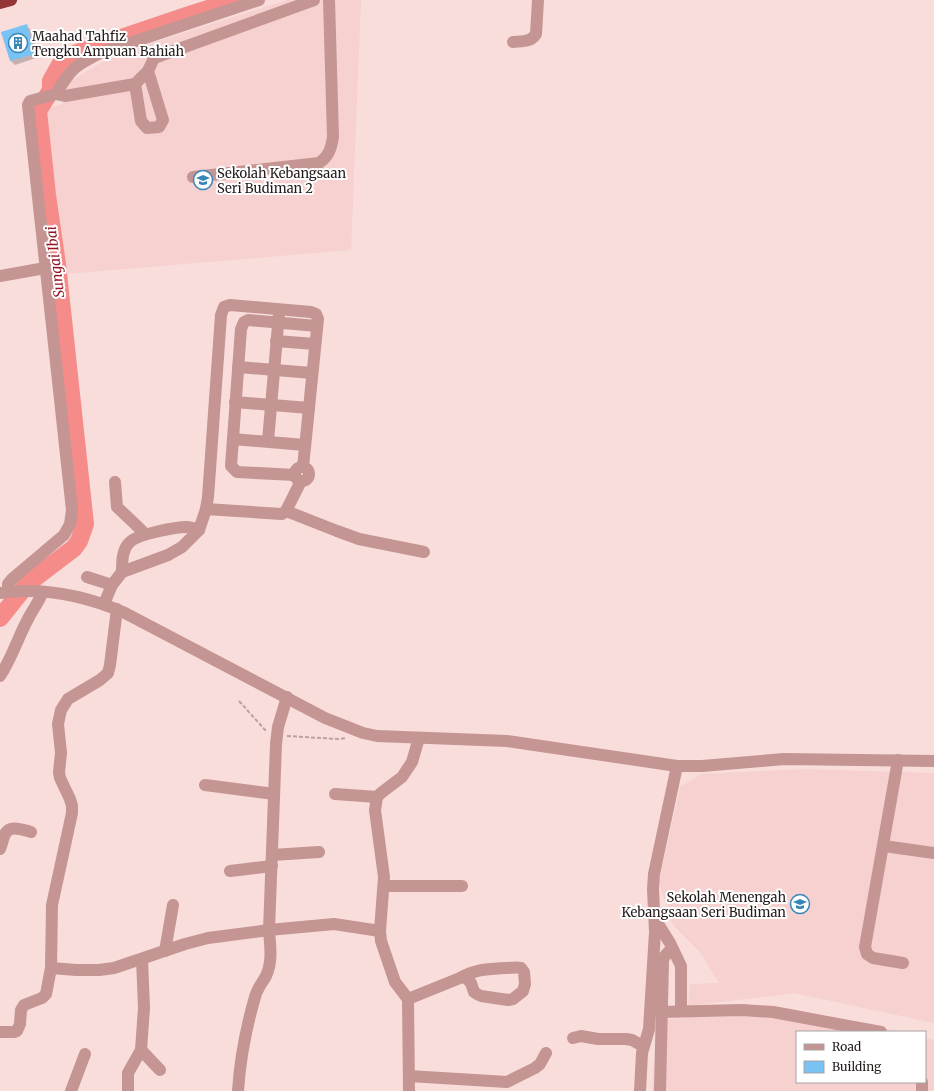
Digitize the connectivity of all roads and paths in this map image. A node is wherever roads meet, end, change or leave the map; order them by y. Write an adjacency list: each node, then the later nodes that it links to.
1 (11, 0): 6 (highway)
2 (258, 0): 10 (street)
3 (314, 0): 8 (street)
4 (329, 0): 11 (street)
5 (538, 0): 7 (street)
6 (0, 3)
7 (513, 42)
8 (148, 71): 9 (street); 9 (street)
9 (135, 84): 10 (street)
10 (53, 95): 12 (street)
11 (193, 177)
12 (45, 268): 13 (street); 38 (street)
13 (0, 276)
14 (279, 309): 15 (street); 16 (street); 30 (street)
15 (278, 322): 16 (street); 17 (street); 19 (street)
16 (317, 326): 18 (street)
17 (276, 341): 18 (street); 20 (street)
18 (315, 344): 21 (street)
19 (238, 367): 20 (street); 22 (street)
20 (274, 370): 21 (street); 23 (street)
21 (312, 373): 24 (street)
22 (236, 402): 23 (street); 25 (street)
23 (271, 405): 24 (street); 26 (street)
24 (309, 408): 27 (street)
25 (232, 438): 26 (street); 28 (street)
26 (268, 441): 27 (street)
27 (306, 445): 28 (street)
28 (299, 474): 31 (street)
29 (115, 482): 33 (street)
30 (206, 509): 31 (street); 32 (street)
31 (286, 511): 34 (street)
32 (199, 530): 33 (street); 35 (street)
33 (144, 534): 35 (street)
34 (424, 552)
35 (122, 572): 37 (street)
36 (87, 576): 37 (street)
37 (112, 585): 40 (street)
38 (4, 592): 39 (street)
39 (42, 592): 40 (street); 42 (street)
40 (104, 604): 41 (street)
41 (117, 609): 43 (street); 73 (street)
42 (0, 676)
43 (287, 697): 45 (street); 46 (street)
44 (239, 701): 46 (path)
45 (363, 734): 46 (path); 47 (street)
46 (277, 736): 52 (street)
47 (419, 738): 50 (street); 54 (street)
48 (898, 760): 49 (street); 50 (street); 56 (street)
49 (934, 761)
50 (678, 766): 65 (street)
51 (205, 785): 52 (street)
52 (274, 794): 60 (street)
53 (335, 794): 54 (street)
54 (377, 797): 62 (street)
55 (32, 832): 57 (street)
56 (884, 846): 59 (street); 72 (street)
57 (0, 849)
58 (319, 852): 60 (street)
59 (934, 853)
60 (272, 860): 61 (street); 66 (street)
61 (230, 871)
62 (384, 886): 63 (street); 67 (street)
63 (462, 886)
64 (173, 905): 69 (street)
65 (655, 919): 68 (street); 70 (street)
66 (270, 930): 67 (street); 69 (street); 90 (street)
67 (380, 931): 75 (street)
68 (672, 948): 70 (street); 76 (street)
69 (166, 951): 71 (street)
70 (659, 956): 77 (street); 81 (street)
71 (142, 959): 73 (street); 82 (street)
72 (903, 963)
73 (51, 968): 79 (street)
74 (464, 976): 74 (street); 75 (street)
75 (408, 999): 86 (street)
76 (681, 1011): 77 (street); 78 (street)
77 (662, 1012): 93 (street)
78 (876, 1031)
79 (0, 1032)
80 (573, 1038): 81 (street)
81 (643, 1046): 92 (street)
82 (141, 1050): 85 (street); 89 (street)
83 (546, 1053): 87 (street)
84 (85, 1054): 88 (street)
85 (160, 1070)
86 (409, 1076): 87 (street); 91 (street)
87 (507, 1087)
88 (71, 1091)
89 (128, 1091)
90 (238, 1091)
91 (409, 1091)
92 (640, 1091)
93 (660, 1091)

